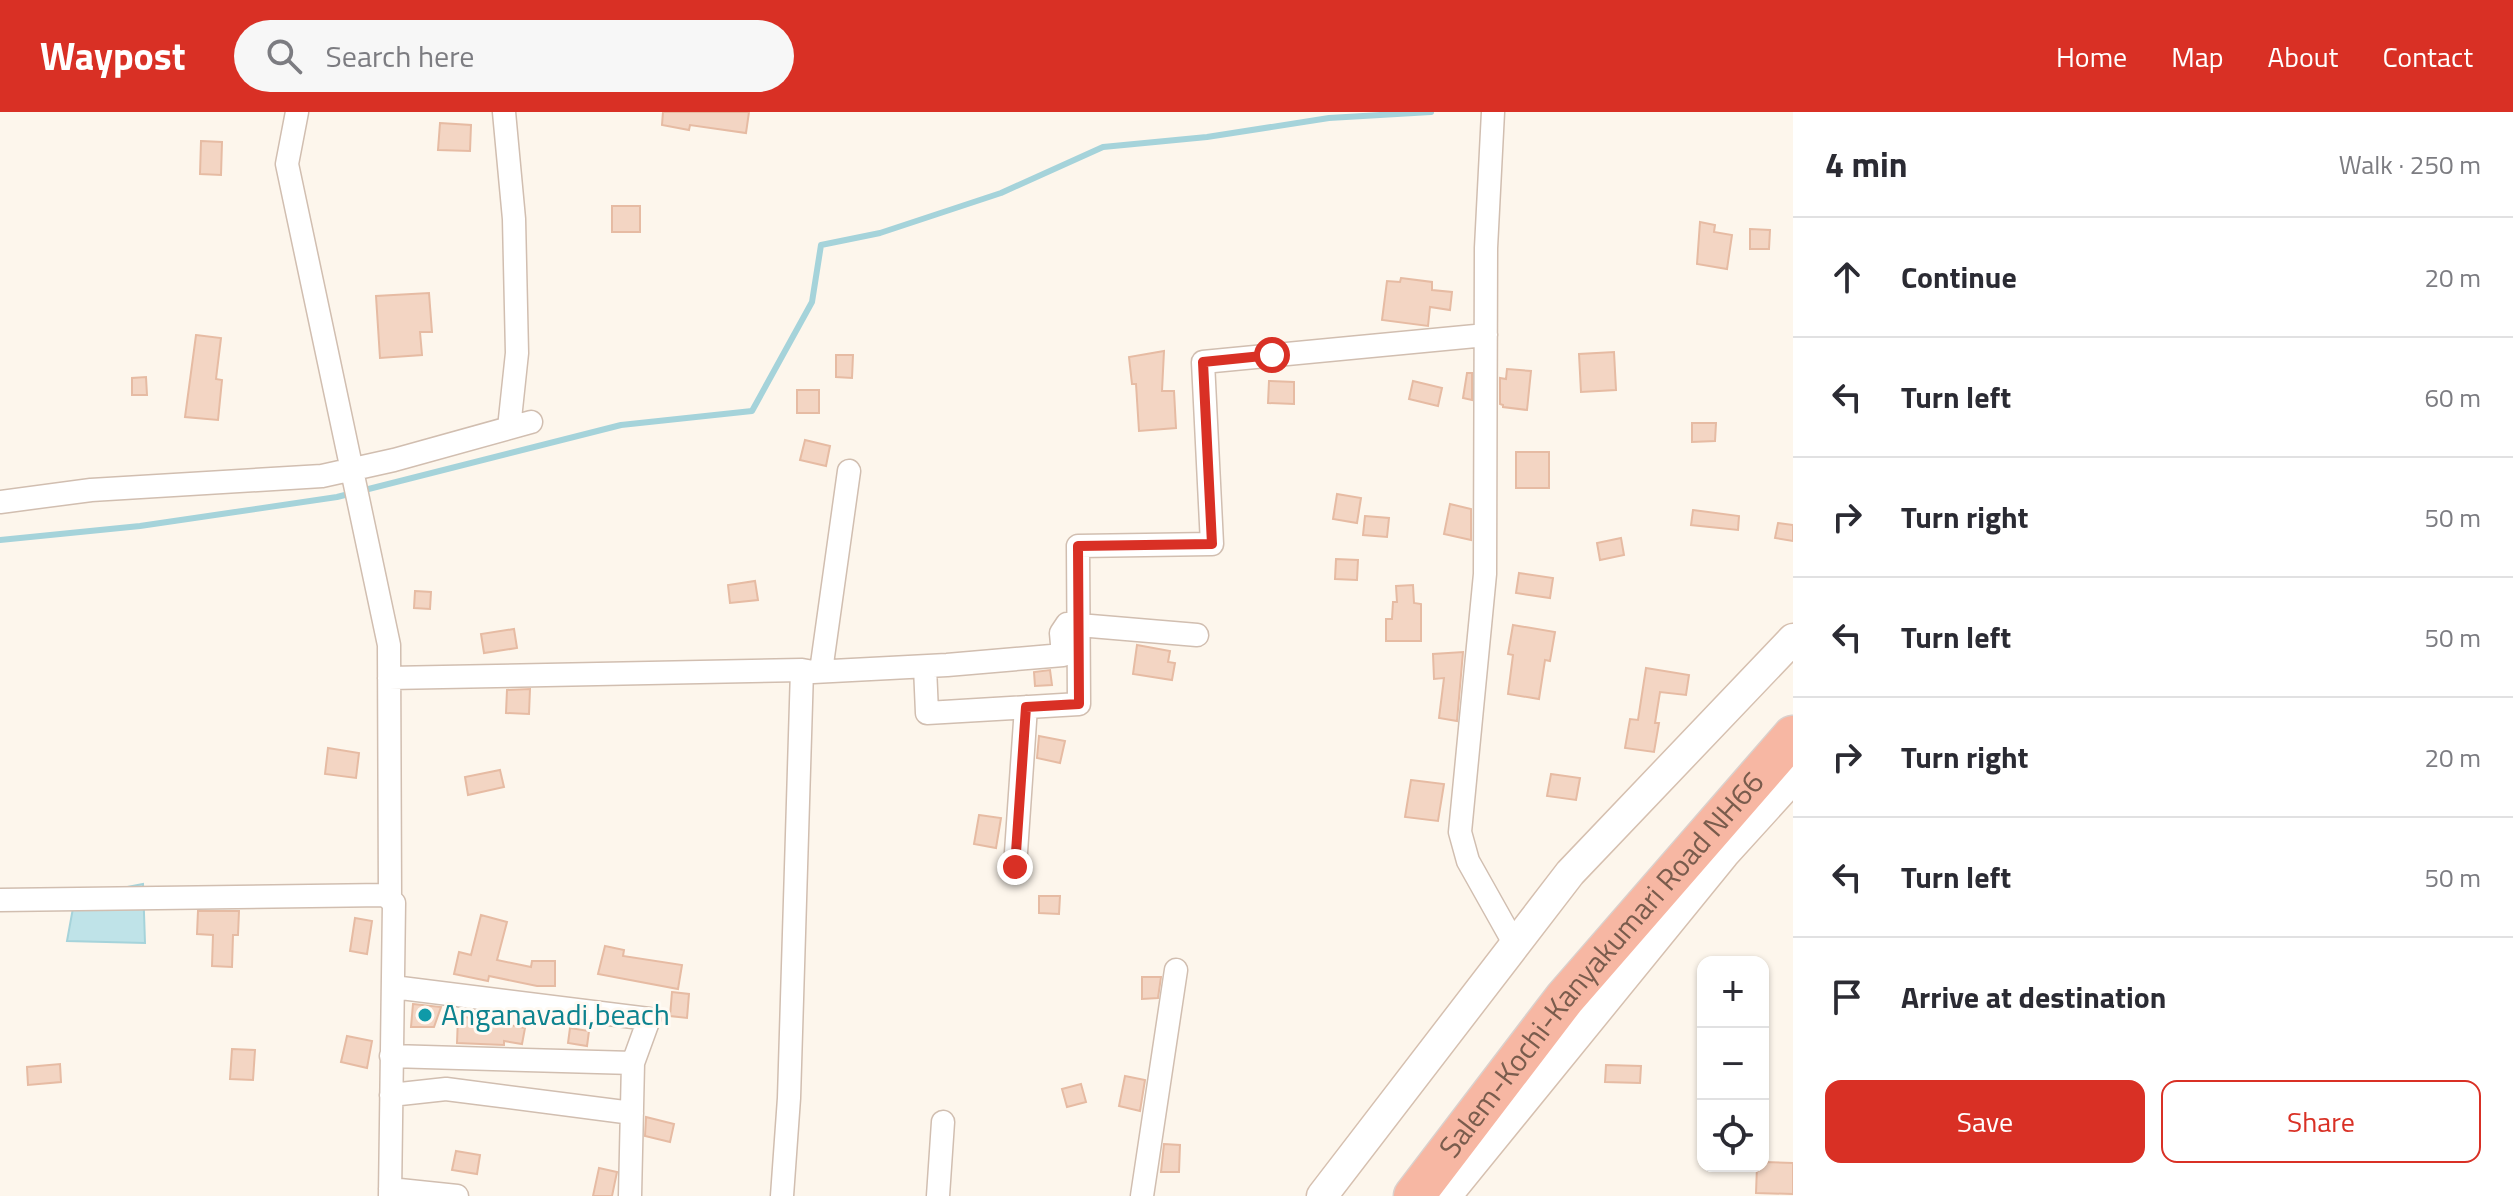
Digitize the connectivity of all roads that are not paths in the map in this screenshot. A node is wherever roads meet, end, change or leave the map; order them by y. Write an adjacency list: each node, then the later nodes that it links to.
1 (297, 112): 5 (street)
2 (504, 112): 5 (street)
3 (1493, 114): 4 (street)
4 (1486, 335): 8 (street); 20 (street)
5 (351, 469): 7 (street); 13 (street)
6 (849, 471): 12 (street)
7 (0, 502)
8 (1079, 625): 9 (street); 11 (street); 14 (street)
9 (1197, 635)
10 (1793, 639): 20 (street)
11 (925, 667): 12 (street); 14 (street)
12 (811, 671): 13 (street); 31 (street)
13 (389, 678): 18 (street)
14 (1026, 707): 17 (street)
15 (1793, 736): 35 (highway, Salem-Kochi-Kanyakumari Road NH66)
16 (1793, 778): 36 (street)
17 (1015, 867)
18 (390, 898): 19 (street); 22 (street)
19 (0, 900)
20 (1514, 943): 34 (street)
21 (1176, 970): 33 (street)
22 (393, 987): 23 (street); 24 (street)
23 (391, 1056): 24 (street); 25 (street)
24 (633, 1063): 26 (street)
25 (391, 1095): 26 (street); 28 (street)
26 (632, 1113): 30 (street)
27 (943, 1122): 32 (street)
28 (390, 1192): 29 (street)
29 (457, 1196)
30 (630, 1196)
31 (782, 1196)
32 (938, 1196)
33 (1142, 1196)
34 (1322, 1196)
35 (1414, 1196)
36 (1446, 1196)

